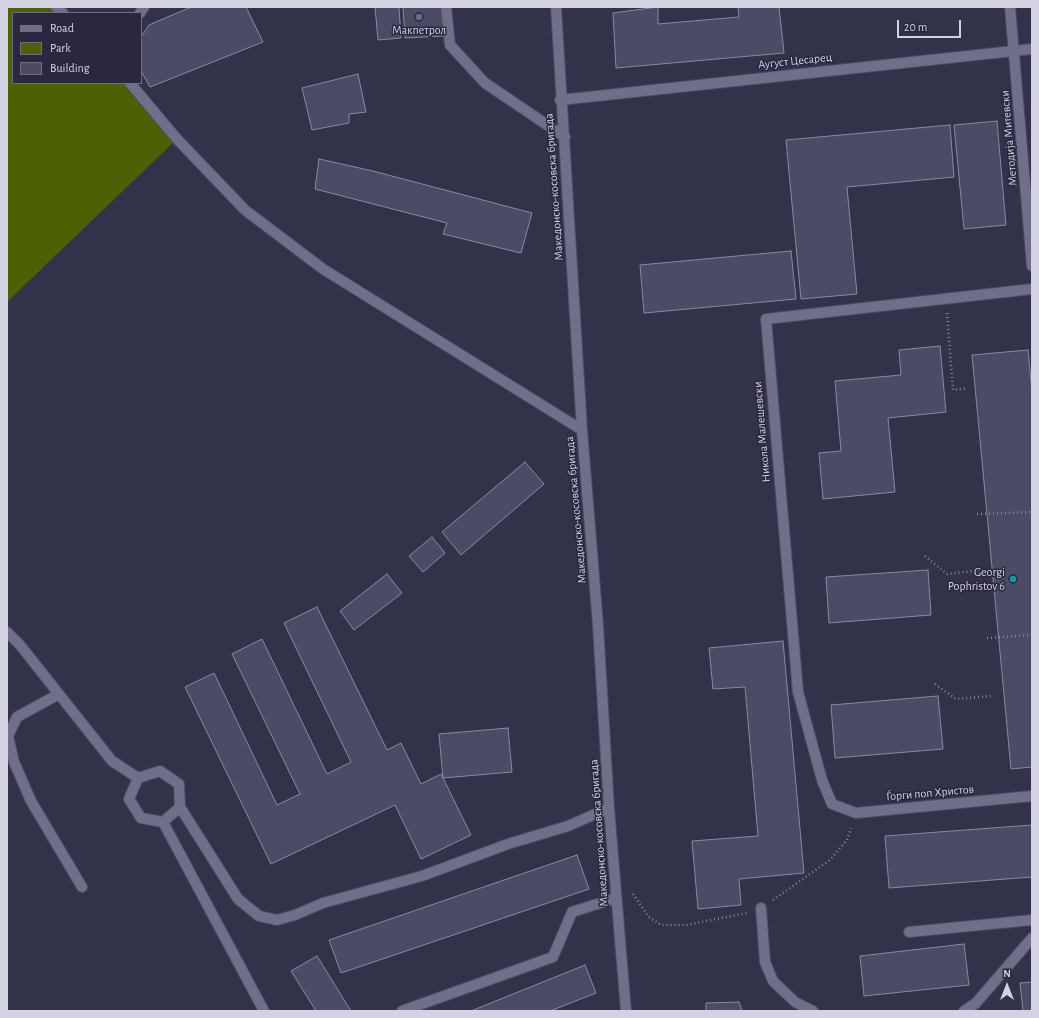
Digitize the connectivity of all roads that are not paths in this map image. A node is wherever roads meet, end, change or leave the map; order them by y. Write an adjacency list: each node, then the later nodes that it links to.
1 (446, 7): 8 (street)
2 (556, 7): 7 (street, Македонско-косовска бригада)
3 (1010, 7): 5 (street, Методија Митевски)
4 (1032, 49): 5 (street, Аугуст Цесарец)
5 (1015, 50): 7 (street, Аугуст Цесарец); 9 (street, Методија Митевски)
6 (131, 84): 11 (street)
7 (560, 100): 8 (street, Македонско-косовска бригада)
8 (565, 137): 11 (street, Македонско-косовска бригада)
9 (1032, 266)
10 (1032, 289): 16 (street, Никола Малешевски)
11 (582, 430): 18 (street, Македонско-косовска бригада)
12 (7, 632): 13 (street)
13 (59, 694): 14 (street); 20 (street)
14 (138, 778): 17 (street); 19 (street)
15 (1032, 796): 16 (street, Ѓорги поп Христов)
16 (832, 804)
17 (180, 807): 18 (street); 19 (street)
18 (609, 808): 21 (street, Македонско-косовска бригада)
19 (163, 822): 26 (street)
20 (82, 887)
21 (616, 898): 27 (street); 28 (street, Македонско-косовска бригада)
22 (761, 908): 29 (street)
23 (1032, 920): 24 (street)
24 (909, 932)
25 (1032, 938): 30 (street)
26 (264, 1011)
27 (402, 1011)
28 (626, 1011)
29 (813, 1011)
30 (964, 1011)

